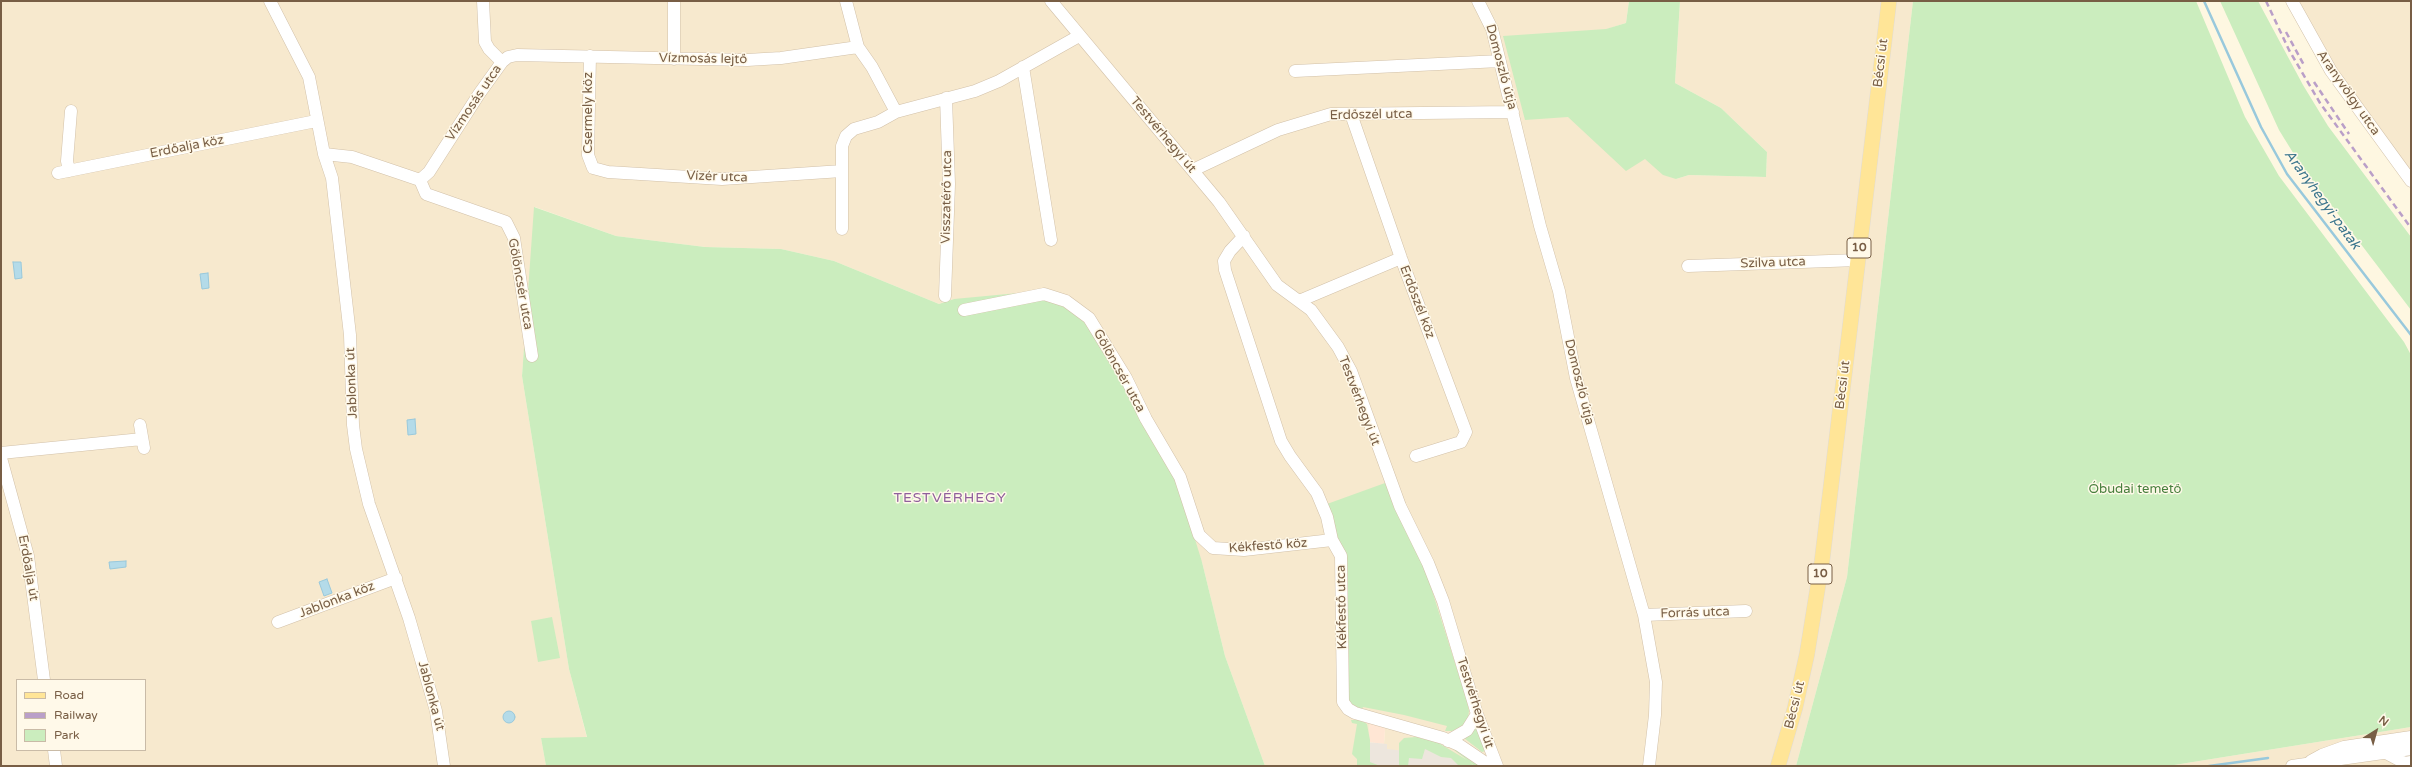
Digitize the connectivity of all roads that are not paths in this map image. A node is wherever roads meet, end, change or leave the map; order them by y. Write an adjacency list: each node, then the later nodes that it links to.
1 (270, 1): 22 (street, Jablonka út)
2 (483, 1): 14 (street, Vízmosás utca)
3 (674, 1): 12 (street)
4 (846, 1): 10 (street)
5 (1051, 1): 9 (street, Testvérhegyi út)
6 (1478, 1): 13 (street, Domoszló útja)
7 (1889, 1): 33 (main road, Bécsi út / 10)
8 (2292, 1): 28 (street, Aranyvölgy utca)
9 (1080, 36): 15 (street); 25 (street, Testvérhegyi út)
10 (858, 47): 12 (street, Vízmosás lejtő); 19 (street)
11 (590, 56): 12 (street, Vízmosás lejtő); 14 (street, Vízmosás lejtő); 24 (street, Csermely köz)
12 (674, 59)
13 (1500, 61): 16 (street); 20 (street, Domoszló útja)
14 (502, 62): 27 (street, Vízmosás utca)
15 (1023, 67): 17 (street); 31 (street)
16 (1295, 71)
17 (946, 98): 19 (street); 35 (street, Visszatérő utca)
18 (71, 111): 22 (street, Erdőalja köz)
19 (896, 112): 26 (street)
20 (1513, 112): 21 (street, Erdőszél utca); 46 (street, Domoszló útja)
21 (1351, 114): 25 (street, Erdőszél utca); 32 (street, Erdőszél köz)
22 (316, 121): 23 (street, Jablonka út)
23 (324, 154): 27 (street); 44 (street, Jablonka út)
24 (593, 168): 26 (street, Vízér utca)
25 (1193, 170): 30 (street, Testvérhegyi út)
26 (842, 171): 29 (street)
27 (420, 180): 38 (street, Gölöncsér utca)
28 (2411, 181)
29 (842, 229)
30 (1244, 236): 36 (street, Testvérhegyi út); 42 (street, Kékfestő utca)
31 (1051, 240)
32 (1401, 258): 36 (street); 40 (street, Erdőszél köz)
33 (1858, 260): 34 (street, Szilva utca); 62 (main road, Bécsi út / 10)
34 (1688, 266)
35 (945, 296)
36 (1300, 301): 49 (street, Testvérhegyi út)
37 (964, 310): 43 (street, Gölöncsér utca)
38 (532, 356)
39 (140, 425): 41 (street, Erdőalja út)
40 (1416, 456)
41 (1, 459): 48 (street, Erdőalja út)
42 (1332, 540): 43 (street, Kékfestő köz); 51 (street, Kékfestő utca)
43 (1206, 543)
44 (396, 578): 47 (street, Jablonka köz); 58 (street, Jablonka út)
45 (1746, 611): 46 (street, Forrás utca)
46 (1644, 615): 61 (street, Domoszló útja)
47 (278, 622)
48 (44, 679)
49 (1477, 714): 51 (street); 60 (street, Testvérhegyi út)
50 (2411, 736): 56 (street)
51 (1448, 741): 59 (street, Kékfestő utca)
52 (2411, 749): 54 (street)
53 (54, 751): 57 (street)
54 (2386, 753): 55 (street); 56 (street); 64 (street)
55 (2411, 762)
56 (2306, 764): 63 (street)
57 (56, 766)
58 (444, 766)
59 (1490, 766)
60 (1497, 766)
61 (1649, 766)
62 (1778, 766)
63 (2292, 766)
64 (2389, 766)

